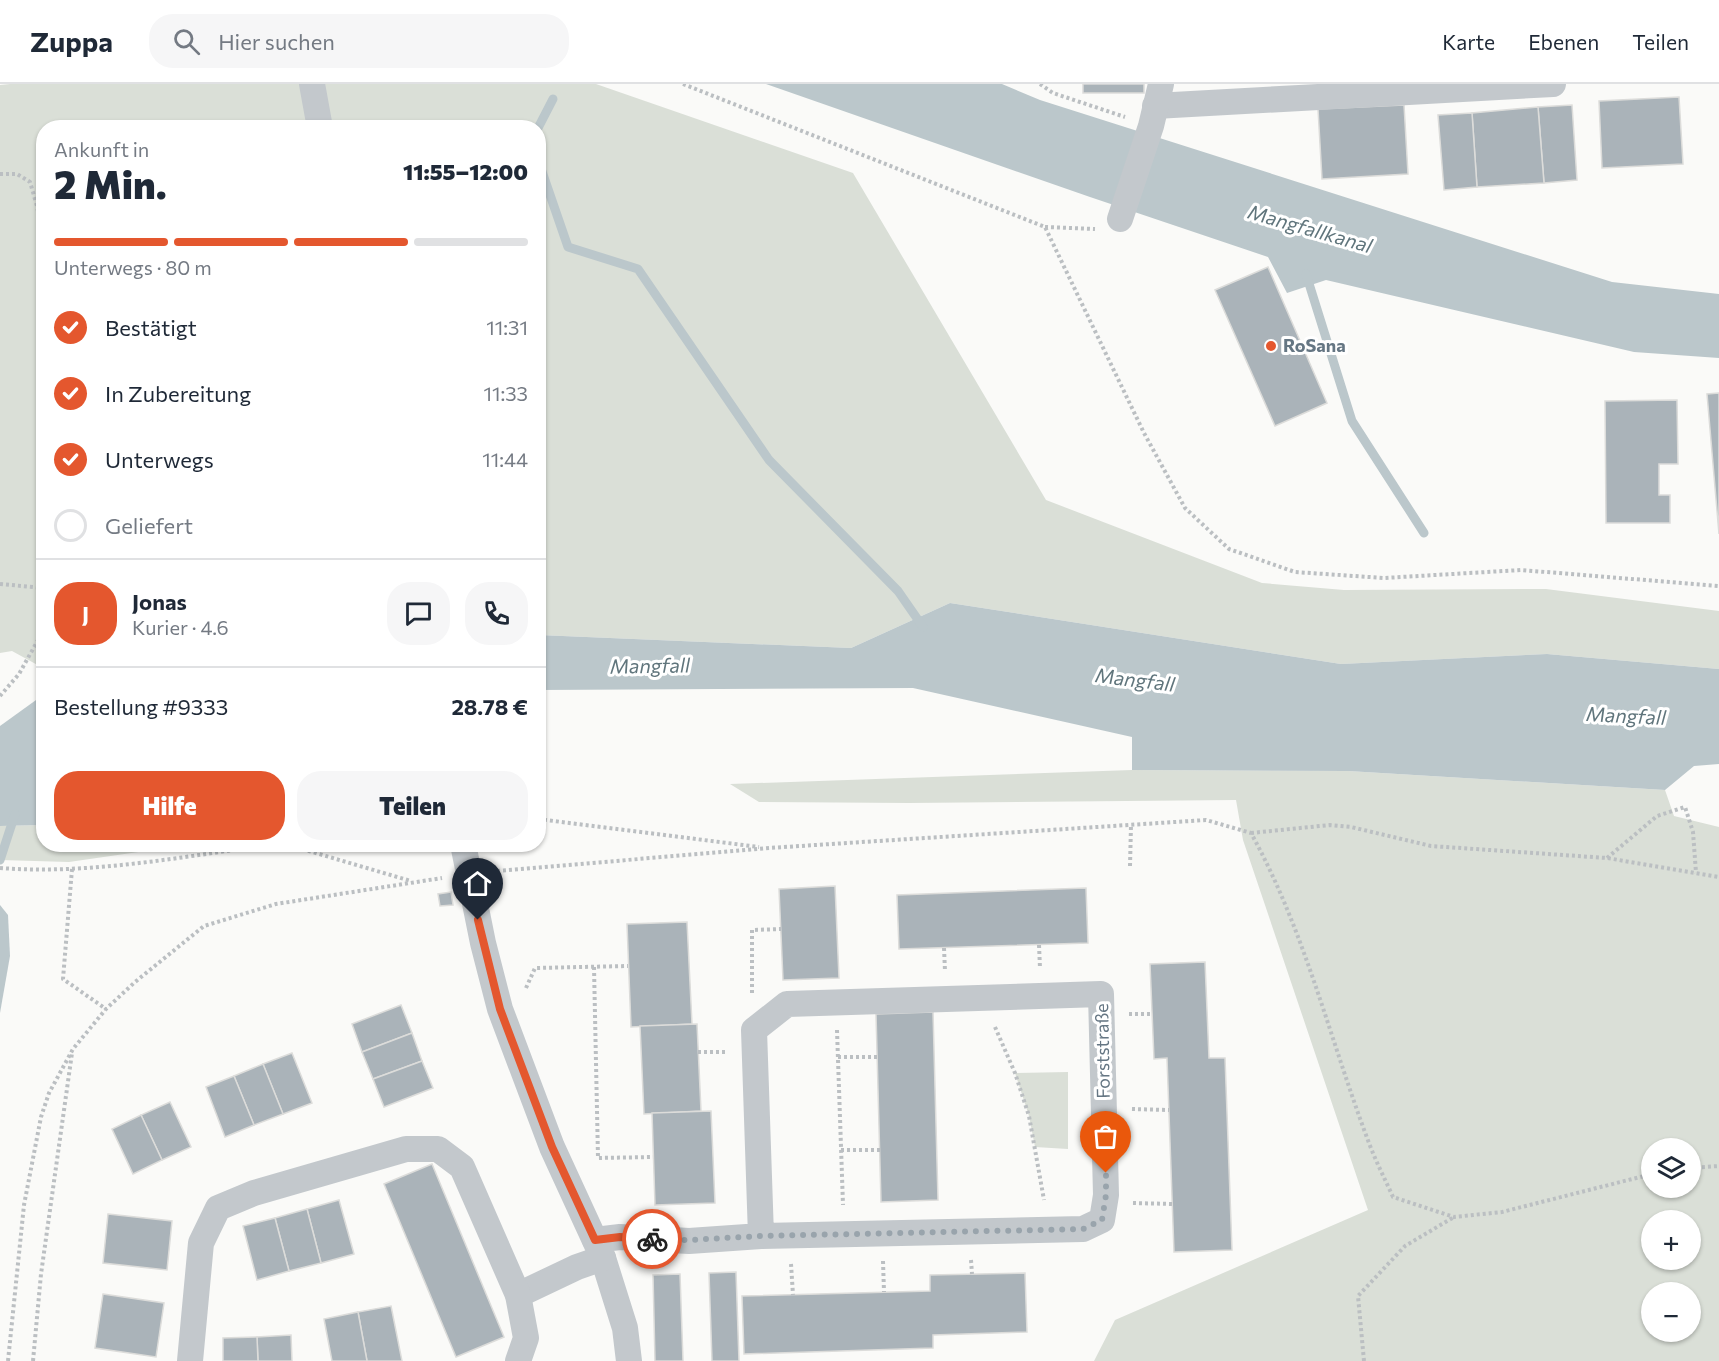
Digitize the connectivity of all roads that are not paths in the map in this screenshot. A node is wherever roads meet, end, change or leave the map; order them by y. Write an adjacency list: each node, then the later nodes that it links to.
1 (312, 84): 4 (street)
2 (1553, 84): 3 (street)
3 (1156, 106): 5 (street)
4 (319, 120)
5 (1119, 219)
6 (465, 852): 8 (street)
7 (761, 1236): 7 (street, Forststraße); 8 (street)
8 (599, 1249): 9 (street); 12 (street)
9 (518, 1295): 10 (street); 11 (street)
10 (190, 1361)
11 (518, 1361)
12 (629, 1361)

